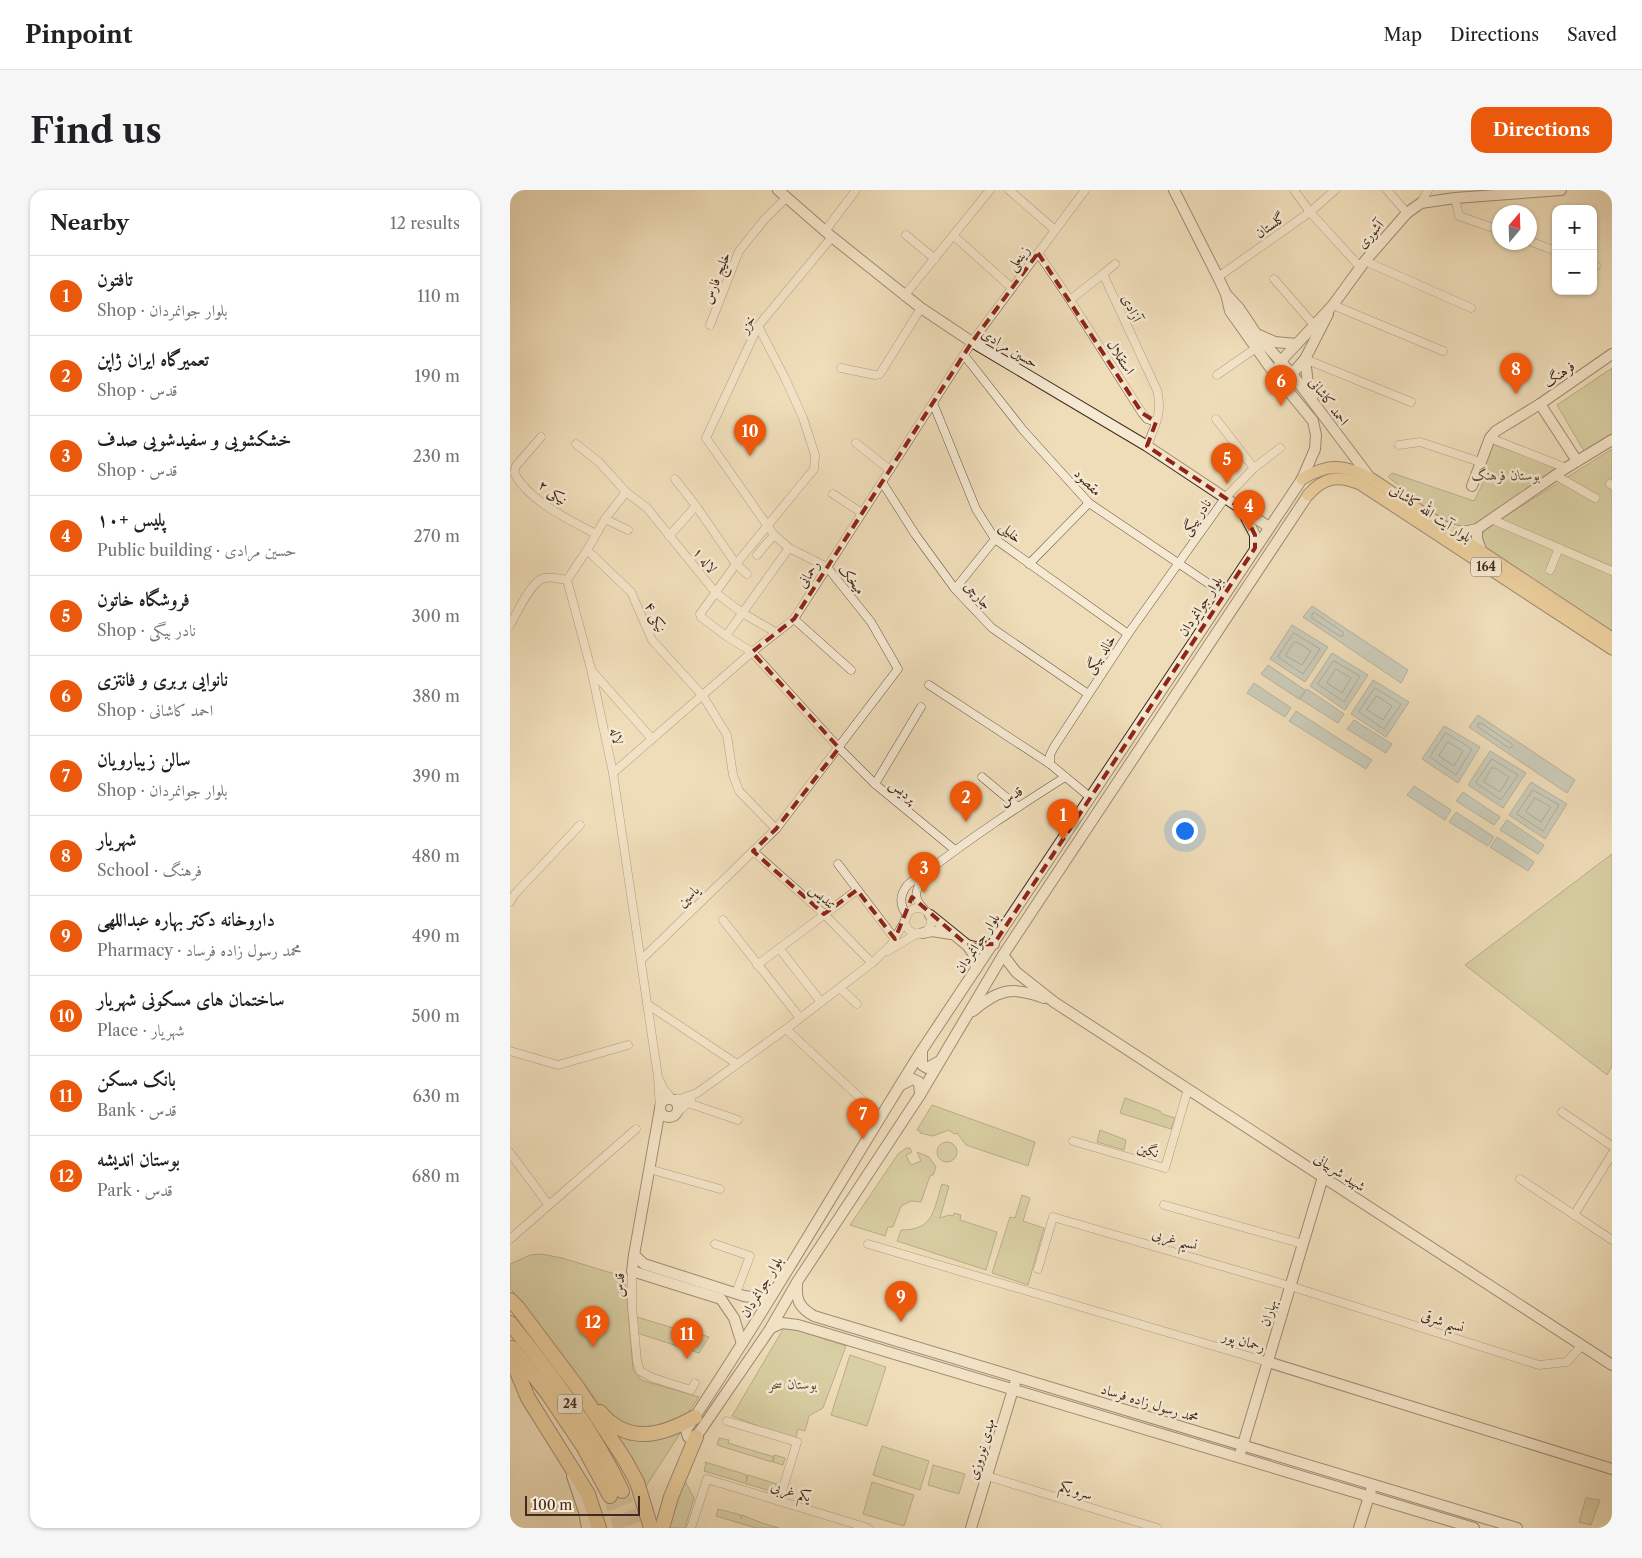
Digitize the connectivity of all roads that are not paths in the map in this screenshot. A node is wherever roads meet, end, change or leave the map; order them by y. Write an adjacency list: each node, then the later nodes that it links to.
1 (778, 190): 12 (street, حسین مرادی)
2 (856, 190): 19 (street, خزر)
3 (990, 190): 21 (street)
4 (1009, 190): 18 (street)
5 (1085, 190): 18 (street, زینعلی)
6 (1174, 190): 29 (street, احمد کاشانی / 164)
7 (1294, 190): 15 (street)
8 (1335, 190): 15 (street, گلستان)
9 (1387, 190): 16 (street)
10 (1428, 190): 14 (street)
11 (1561, 190): 13 (street, آشوری)
12 (787, 198): 19 (street, حسین مرادی); 38 (street, خلیج فارس)
13 (1455, 198): 14 (street, آشوری); 17 (street)
14 (1421, 203): 16 (street, آشوری)
15 (1310, 212): 27 (street); 29 (street, گلستان)
16 (1407, 213): 27 (street, آشوری)
17 (1492, 227)
18 (1055, 230): 24 (street, زینعلی)
19 (829, 234): 33 (street, حسین مرادی); 40 (street, خزر)
20 (906, 234): 25 (street)
21 (954, 236): 25 (street); 31 (street)
22 (1537, 244): 23 (street)
23 (1553, 250)
24 (1038, 253): 31 (street, زینعلی); 34 (street)
25 (935, 259): 33 (street)
26 (1116, 264): 28 (street)
27 (1362, 264): 35 (street, آشوری); 37 (street)
28 (1103, 274): 34 (street); 59 (street, آزادی)
29 (1218, 277): 32 (street, احمد کاشانی / 164)
30 (1274, 279): 39 (street)
31 (1012, 288): 42 (street, زینعلی)
32 (1226, 294): 41 (street, احمد کاشانی / 164); 44 (street, احمد کاشانی / 164)
33 (904, 296): 36 (street, حسین مرادی)
34 (1070, 300): 59 (street, استقلال)
35 (1333, 305): 39 (street); 45 (street); 48 (street)
36 (921, 308): 42 (street, حسین مرادی); 50 (street)
37 (1471, 308)
38 (710, 325)
39 (1314, 325): 43 (street)
40 (758, 326): 61 (street, خزر); 91 (street)
41 (1257, 335): 43 (street); 49 (street, احمد کاشانی / 164)
42 (972, 342): 47 (street, رحمانی); 67 (street, حسین مرادی)
43 (1297, 344): 49 (street)
44 (1256, 348): 52 (street); 53 (street, احمد کاشانی / 164)
45 (1443, 351)
46 (1612, 354): 56 (street, فرهنگ)
47 (964, 355): 55 (street, رحمانی); 85 (street, مقصود)
48 (1305, 359): 51 (street); 54 (street); 57 (street)
49 (1280, 362): 51 (street, احمد کاشانی / 164); 53 (street)
50 (841, 368)
51 (1292, 374): 53 (street); 57 (street, احمد کاشانی / 164)
52 (1217, 376)
53 (1276, 376): 76 (street, احمد کاشانی / 164)
54 (1411, 402)
55 (933, 403): 73 (street, رحمانی); 99 (street, خلیلی)
56 (1540, 404): 62 (street, فرهنگ); 69 (street)
57 (1318, 408): 77 (street, احمد کاشانی / 164)
58 (1216, 419): 71 (street)
59 (1156, 422): 67 (street, آزادی)
60 (541, 437): 96 (street, نیکی ۲)
61 (706, 438): 91 (street, میخک)
62 (1490, 438): 70 (street, فرهنگ); 72 (street)
63 (1612, 440): 69 (street)
64 (856, 443): 73 (street)
65 (576, 444): 80 (street, لاله ۱)
66 (1399, 445): 70 (street)
67 (1147, 446): 83 (street, حسین مرادی)
68 (1280, 448): 71 (street, نادر بیگی)
69 (1577, 461): 72 (street)
70 (1480, 462): 79 (street, فرهنگ)
71 (1254, 468): 83 (street, نادر بیگی)
72 (1566, 468): 74 (street)
73 (890, 470): 78 (street, رحمانی)
74 (1556, 475): 84 (street); 89 (street)
75 (674, 479): 86 (street)
76 (1302, 479): 77 (main road, بلوار آیت الله کاشانی); 93 (street, بلوار جوانمردان)
77 (1372, 479): 92 (main road, بلوار آیت الله کاشانی / 164)
78 (882, 482): 88 (street, رحمانی); 114 (street, جارچی)
79 (1472, 486)
80 (626, 492): 90 (street); 98 (street, لاله ۱)
81 (833, 494): 88 (street)
82 (1308, 495): 124 (main road, بلوار آیت الله کاشانی / 164); 161 (street, بلوار جوانمردان)
83 (1225, 498): 87 (street, حسین مرادی); 106 (street, نادر بیگی)
84 (1595, 498)
85 (1089, 503): 106 (street, مقصود); 108 (street)
86 (696, 506): 98 (street); 107 (street)
87 (1242, 509): 93 (street, حسین مرادی); 101 (street)
88 (862, 513): 109 (street, رحمانی)
89 (1491, 519): 94 (street); 102 (street)
90 (605, 520): 95 (street); 96 (street)
91 (768, 525): 97 (street, میخک); 107 (street)
92 (1440, 526): 94 (street); 104 (main road, بلوار آیت الله کاشانی / 164)
93 (1269, 527): 101 (street, بلوار جوانمردان)
94 (1476, 529): 104 (street)
95 (628, 530)
96 (596, 534): 103 (street)
97 (774, 535): 100 (street, میخک); 105 (street)
98 (669, 536): 115 (street, لاله ۱)
99 (995, 539): 108 (street, خلیلی); 114 (street)
100 (788, 548): 109 (street, میخک); 117 (street)
101 (1255, 548): 116 (street, بلوار جوانمردان)
102 (1560, 548): 110 (street); 111 (street)
103 (588, 550): 113 (street); 131 (street, نیکی ۴)
104 (1482, 553): 123 (main road, بلوار آیت الله کاشانی / 164)
105 (757, 555)
106 (1179, 562): 116 (street, مقصود); 122 (street, خالد بیگی)
107 (736, 564): 112 (street); 115 (street)
108 (1029, 564): 122 (street, خلیلی)
109 (827, 567): 118 (street, رحمانی); 127 (street, میخک)
110 (1550, 570)
111 (1612, 571)
112 (748, 574)
113 (567, 580): 119 (street); 126 (street, لاله)
114 (955, 589): 130 (street, جارچی)
115 (716, 593): 117 (street, لاله ۱); 125 (street, پردیس)
116 (1224, 594): 140 (street, بلوار جوانمردان)
117 (741, 612): 120 (street, لاله ۱); 121 (street)
118 (794, 619): 120 (street, رحمانی); 128 (street)
119 (510, 625)
120 (775, 632): 125 (street, رحمانی)
121 (728, 633)
122 (1128, 634): 130 (street, خالد بیگی)
123 (1612, 638)
124 (1612, 649)
125 (752, 652): 131 (street, رحمانی); 134 (street, پردیس)
126 (591, 669): 133 (street); 136 (street, لاله)
127 (898, 669): 134 (street, یاسین)
128 (851, 670)
129 (929, 685): 135 (street)
130 (1088, 694): 135 (street, خالد بیگی)
131 (702, 696): 133 (street, رحمانی); 143 (street, نیکی ۴)
132 (921, 707): 139 (street)
133 (652, 738): 136 (street, رحمانی)
134 (839, 748): 139 (street, پردیس); 143 (street, یاسین)
135 (1050, 764): 137 (street)
136 (612, 773): 162 (street, لاله)
137 (1065, 777): 140 (street); 141 (street, قدس)
138 (982, 778): 141 (street)
139 (875, 784): 144 (street, پردیس)
140 (1090, 798): 157 (street, بلوار جوانمردان)
141 (1018, 807): 144 (street, قدس)
142 (580, 825): 149 (street)
143 (776, 828): 145 (street, یاسین)
144 (955, 850): 147 (street, قدس)
145 (753, 851): 151 (street, تندیس); 162 (street, یاسین)
146 (838, 864): 148 (street)
147 (924, 874): 150 (street); 152 (street, قدس)
148 (858, 890): 151 (street); 156 (street)
149 (510, 902)
150 (927, 912): 152 (street); 154 (street); 155 (street)
151 (824, 914): 159 (street); 163 (street, تندیس)
152 (906, 917): 154 (street); 156 (street)
153 (723, 920): 164 (street)
154 (921, 933): 155 (street); 160 (street)
155 (954, 935): 158 (street)
156 (895, 939): 160 (street)
157 (994, 944): 158 (street); 165 (street, بلوار جوانمردان)
158 (967, 945): 165 (street)
159 (779, 948): 164 (street); 167 (street)
160 (886, 952): 163 (street)
161 (1004, 955): 168 (street, شهید شربیانی); 171 (street, بلوار جوانمردان)
162 (640, 960): 169 (street, لاله)
163 (872, 963): 166 (street)
164 (757, 964): 172 (street)
165 (976, 969): 175 (street, بلوار جوانمردان)
166 (840, 988): 167 (street); 170 (street)
167 (821, 1002): 172 (street)
168 (1054, 1002): 171 (street, شهید شربیانی); 181 (street, شهید شربیانی)
169 (647, 1004): 178 (street); 179 (street, لاله)
170 (857, 1004)
171 (967, 1016): 177 (street, بلوار جوانمردان)
172 (800, 1018): 173 (street)
173 (786, 1029): 178 (street); 186 (street)
174 (628, 1046): 176 (street)
175 (922, 1050): 177 (street); 180 (street, بلوار جوانمردان)
176 (510, 1051)
177 (940, 1061): 183 (street, بلوار جوانمردان)
178 (737, 1064): 182 (street)
179 (658, 1077): 184 (street); 187 (street, لاله)
180 (900, 1085): 183 (street); 215 (street, بلوار جوانمردان)
181 (1188, 1089): 193 (street, نگین); 198 (street, شهید شربیانی)
182 (697, 1092): 184 (street); 185 (street)
183 (920, 1094): 212 (street, بلوار جوانمردان)
184 (672, 1099): 187 (street); 189 (street)
185 (688, 1103): 189 (street); 190 (street)
186 (870, 1107)
187 (660, 1109): 189 (street); 192 (street, قدس)
188 (1562, 1112): 194 (street)
189 (675, 1114): 192 (street)
190 (738, 1120)
191 (636, 1128): 201 (street)
192 (656, 1138): 197 (street, قدس)
193 (1073, 1141)
194 (1612, 1146)
195 (510, 1153): 201 (street)
196 (1612, 1154): 203 (street)
197 (648, 1169): 200 (street); 209 (street, قدس)
198 (1323, 1177): 208 (street, بهاران); 224 (street, شهید شربیانی)
199 (1520, 1179): 203 (street)
200 (720, 1189)
201 (548, 1204): 204 (street)
202 (1164, 1205): 208 (street)
203 (1574, 1215): 205 (street)
204 (510, 1239)
205 (1612, 1240)
206 (715, 1244): 214 (street)
207 (868, 1244): 227 (street, رحمان پور)
208 (1303, 1244): 213 (street, بهاران)
209 (634, 1255): 211 (street, قدس); 214 (street)
210 (1038, 1269): 213 (street, نسیم غربی)
211 (632, 1271): 222 (street); 230 (street, قدس)
212 (797, 1282): 217 (street); 220 (street, بلوار جوانمردان)
213 (1290, 1286): 224 (street, نسیم شرقی); 227 (street, بهاران)
214 (736, 1293): 215 (street)
215 (772, 1295): 222 (street, بلوار جوانمردان)
216 (510, 1300): 231 (highway)
217 (805, 1311): 219 (street); 221 (street, محمد رسول زاده فرساد)
218 (510, 1323): 223 (highway, 24)
219 (798, 1325): 220 (street, محمد رسول زاده فرساد); 225 (street, محمد رسول زاده فرساد)
220 (770, 1328): 237 (street, بلوار جوانمردان)
221 (896, 1341): 225 (street); 229 (street, محمد رسول زاده فرساد)
222 (742, 1344): 234 (street, بلوار جوانمردان)
223 (510, 1346)
224 (1582, 1346): 228 (street, شهید شربیانی)
225 (892, 1352): 232 (street, محمد رسول زاده فرساد)
226 (510, 1355): 240 (highway)
227 (1268, 1362): 238 (street, بهاران); 241 (street, رحمان پور)
228 (1612, 1365)
229 (1017, 1378): 232 (street, مهدی نوروزی); 233 (street, محمد رسول زاده فرساد)
230 (695, 1383)
231 (578, 1388): 234 (highway); 248 (highway)
232 (1014, 1389): 236 (street, محمد رسول زاده فرساد); 242 (street, مهدی نوروزی)
233 (1142, 1415): 236 (street); 238 (street, محمد رسول زاده فرساد)
234 (695, 1417): 237 (street, بلوار جوانمردان)
235 (728, 1421): 245 (street)
236 (1138, 1426): 239 (street, محمد رسول زاده فرساد)
237 (691, 1433): 249 (highway)
238 (1243, 1445): 239 (street, بهاران); 243 (street, محمد رسول زاده فرساد)
239 (1239, 1457): 244 (street, محمد رسول زاده فرساد)
240 (566, 1458): 246 (street); 247 (highway)
241 (1612, 1469)
242 (987, 1476): 252 (street, مهدی نوروزی); 253 (street, سرو یکم)
243 (1373, 1484): 244 (street); 256 (street, محمد رسول زاده فرساد)
244 (1369, 1496): 254 (street); 255 (street, محمد رسول زاده فرساد)
245 (779, 1501): 250 (street, یکم غربی); 251 (street, یکم غربی)
246 (587, 1528)
247 (599, 1528)
248 (651, 1528)
249 (662, 1528)
250 (691, 1528)
251 (868, 1528)
252 (971, 1528)
253 (1157, 1528)
254 (1358, 1528)
255 (1474, 1528)
256 (1518, 1528)

